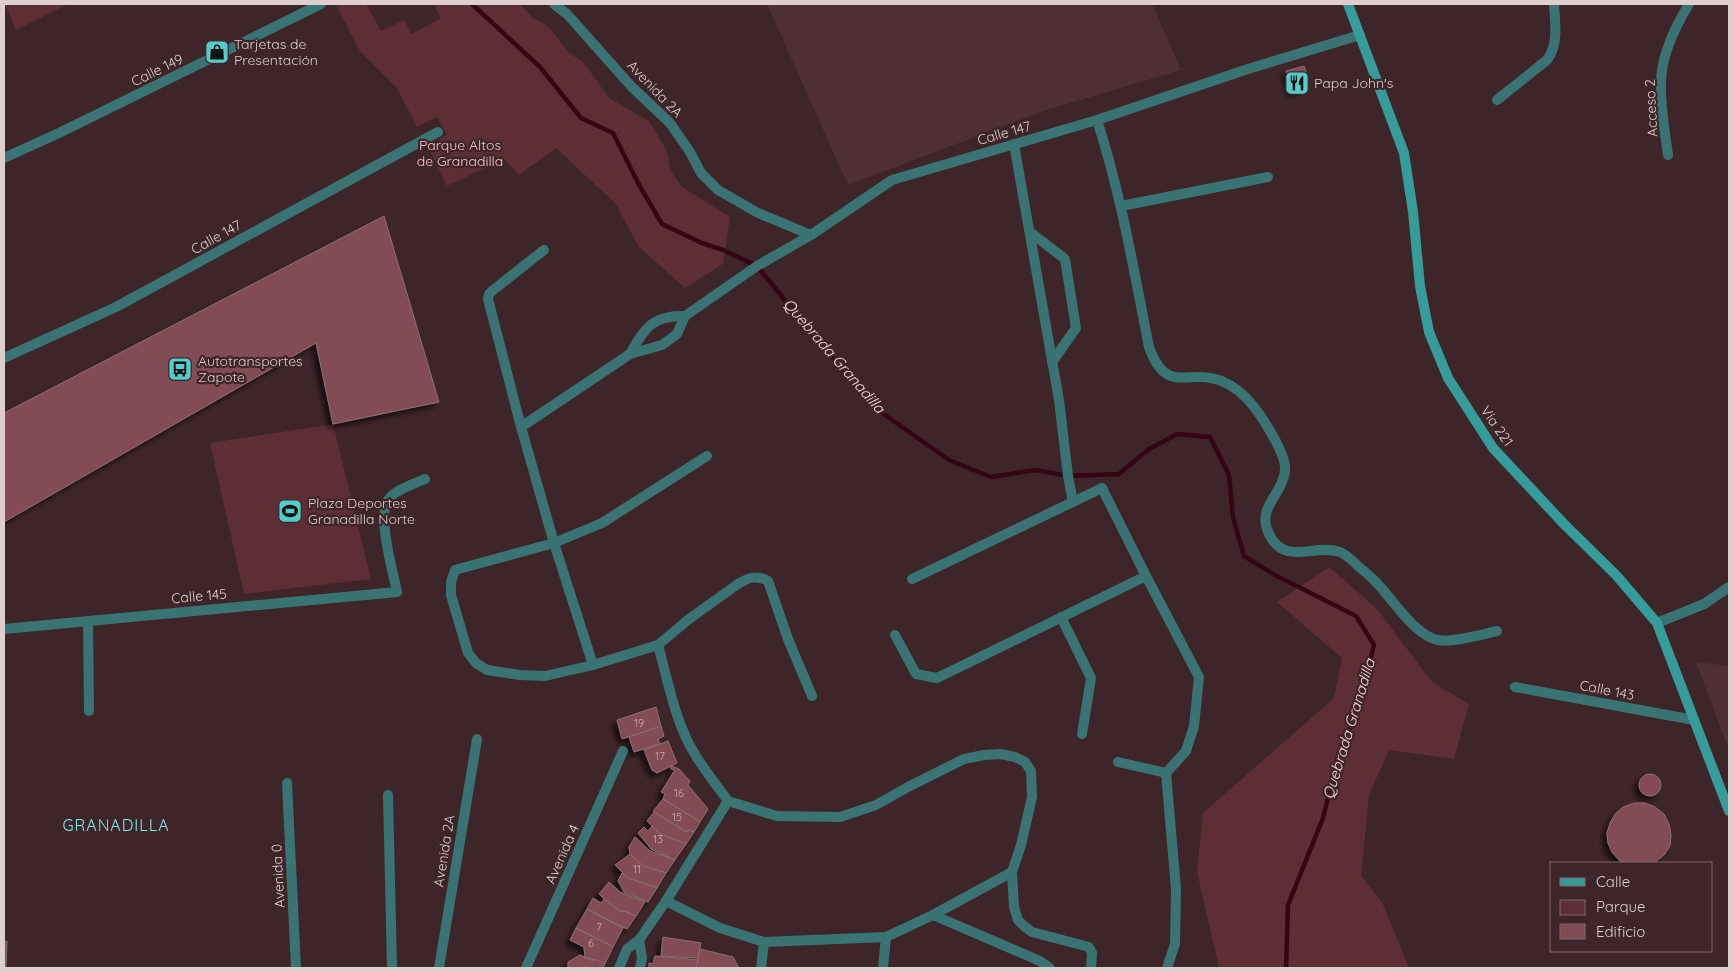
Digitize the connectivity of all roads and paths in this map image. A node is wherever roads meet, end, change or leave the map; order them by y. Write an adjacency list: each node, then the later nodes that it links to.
1 (321, 4): 12 (street, Calle 149)
2 (554, 4): 16 (street, Avenida 2A)
3 (1348, 4): 6 (main road, Vía 221)
4 (1554, 4): 7 (street)
5 (1688, 4): 11 (street, Acceso 2)
6 (1360, 35): 8 (street, Calle 147); 32 (main road, Vía 221)
7 (1497, 100)
8 (1097, 120): 10 (street, Calle 147); 14 (street)
9 (438, 132): 20 (street, Calle 147)
10 (1014, 144): 15 (street); 16 (street, Calle 147)
11 (1668, 155)
12 (4, 158)
13 (1268, 177): 14 (street)
14 (1121, 206): 34 (street)
15 (1030, 232): 21 (street); 21 (street)
16 (810, 235): 18 (street, Calle 147)
17 (544, 250): 22 (street)
18 (685, 316): 19 (street); 19 (street)
19 (630, 354): 22 (street)
20 (4, 358)
21 (1052, 362): 25 (street)
22 (520, 428): 26 (street)
23 (707, 456): 26 (street)
24 (425, 479): 31 (street, Calle 145)
25 (1073, 502): 27 (street); 28 (street)
26 (554, 543): 37 (street); 37 (street)
27 (1146, 576): 30 (street); 46 (street)
28 (912, 579)
29 (1729, 588): 32 (street)
30 (1061, 617): 35 (street); 42 (street)
31 (88, 621): 33 (street, Calle 145); 40 (street)
32 (1657, 623): 41 (main road, Vía 221)
33 (4, 629)
34 (1498, 631)
35 (896, 635)
36 (658, 645): 37 (street); 39 (street); 49 (street)
37 (593, 665)
38 (1516, 687): 41 (street, Calle 143)
39 (812, 696)
40 (89, 710)
41 (1694, 720): 50 (main road, Vía 221)
42 (1082, 734)
43 (477, 739): 59 (street, Avenida 2A)
44 (623, 751): 60 (street, Avenida 4)
45 (1118, 762): 46 (street)
46 (1166, 773): 67 (street)
47 (287, 783): 57 (street, Avenida 0)
48 (388, 795): 58 (street)
49 (728, 802): 51 (street); 52 (street)
50 (1729, 811)
51 (1012, 872): 53 (street); 66 (street)
52 (666, 901): 55 (street); 56 (street)
53 (933, 915): 54 (street); 65 (street)
54 (886, 937): 56 (street); 64 (street)
55 (639, 940): 61 (street); 62 (street)
56 (764, 942): 63 (street)
57 (296, 968)
58 (392, 968)
59 (439, 968)
60 (526, 968)
61 (618, 968)
62 (640, 968)
63 (761, 968)
64 (883, 968)
65 (1050, 968)
66 (1091, 968)
67 (1167, 968)

